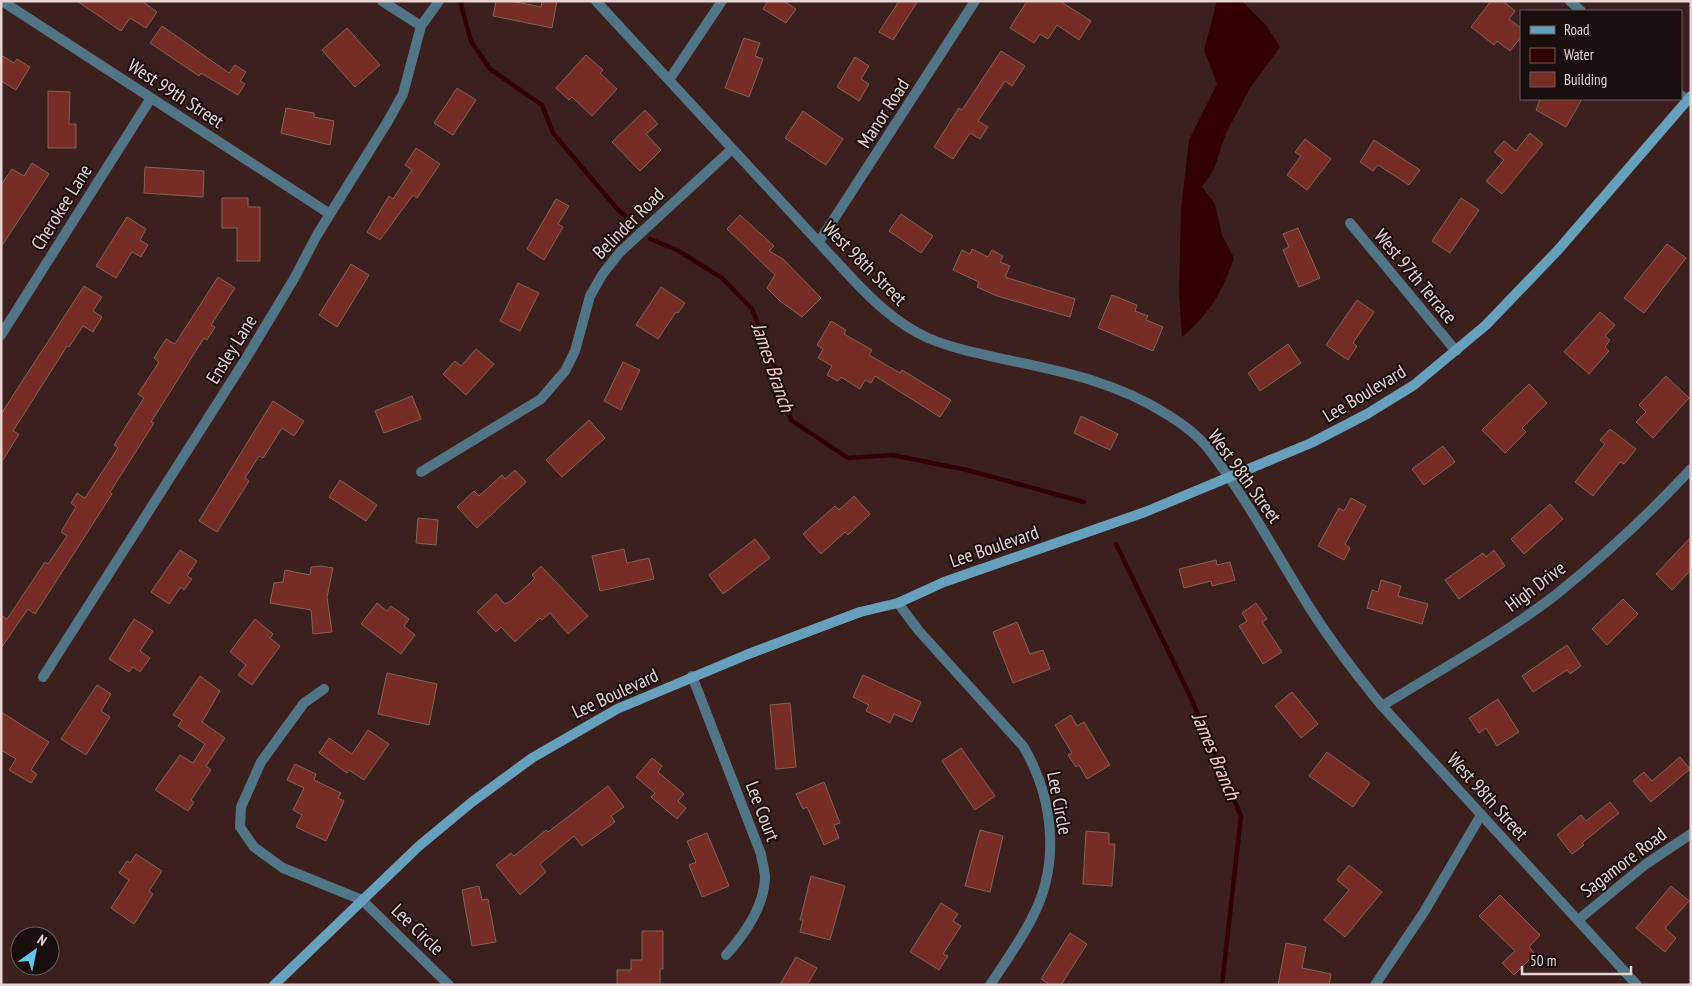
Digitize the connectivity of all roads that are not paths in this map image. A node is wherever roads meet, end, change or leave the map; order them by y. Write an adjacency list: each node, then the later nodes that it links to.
1 (2, 1): 12 (street, West 99th Street)
2 (382, 1): 9 (street)
3 (438, 1): 9 (street, Ensley Lane)
4 (596, 1): 10 (street, West 98th Street)
5 (722, 1): 10 (street)
6 (975, 1): 16 (street, Manor Road)
7 (1570, 1): 8 (street)
8 (1580, 10)
9 (421, 26): 14 (street, Ensley Lane)
10 (668, 80): 13 (street, West 98th Street)
11 (1686, 97): 18 (street, Lee Boulevard)
12 (151, 98): 14 (street, West 99th Street); 17 (street, Cherokee Lane)
13 (732, 149): 16 (street, West 98th Street); 20 (street, Belinder Road)
14 (330, 214): 24 (street, Ensley Lane)
15 (1350, 223): 18 (street, West 97th Terrace)
16 (819, 242): 21 (street, West 98th Street)
17 (1, 334)
18 (1456, 351): 21 (street, Lee Boulevard)
19 (1691, 469): 26 (street, High Drive)
20 (421, 472)
21 (1229, 479): 22 (street, Lee Boulevard); 26 (street, West 98th Street)
22 (898, 603): 23 (street, Lee Boulevard); 34 (street, Lee Circle)
23 (692, 676): 29 (street, Lee Boulevard); 31 (street, Lee Court)
24 (43, 677)
25 (324, 689): 29 (street)
26 (1382, 706): 27 (street, West 98th Street)
27 (1481, 815): 30 (street, West 98th Street); 35 (street)
28 (1691, 834): 30 (street, Sagamore Road)
29 (362, 900): 32 (street, Lee Boulevard); 33 (street, Lee Circle)
30 (1578, 920): 36 (street, West 98th Street)
31 (726, 955)
32 (274, 985)
33 (449, 985)
34 (990, 985)
35 (1375, 985)
36 (1637, 985)

